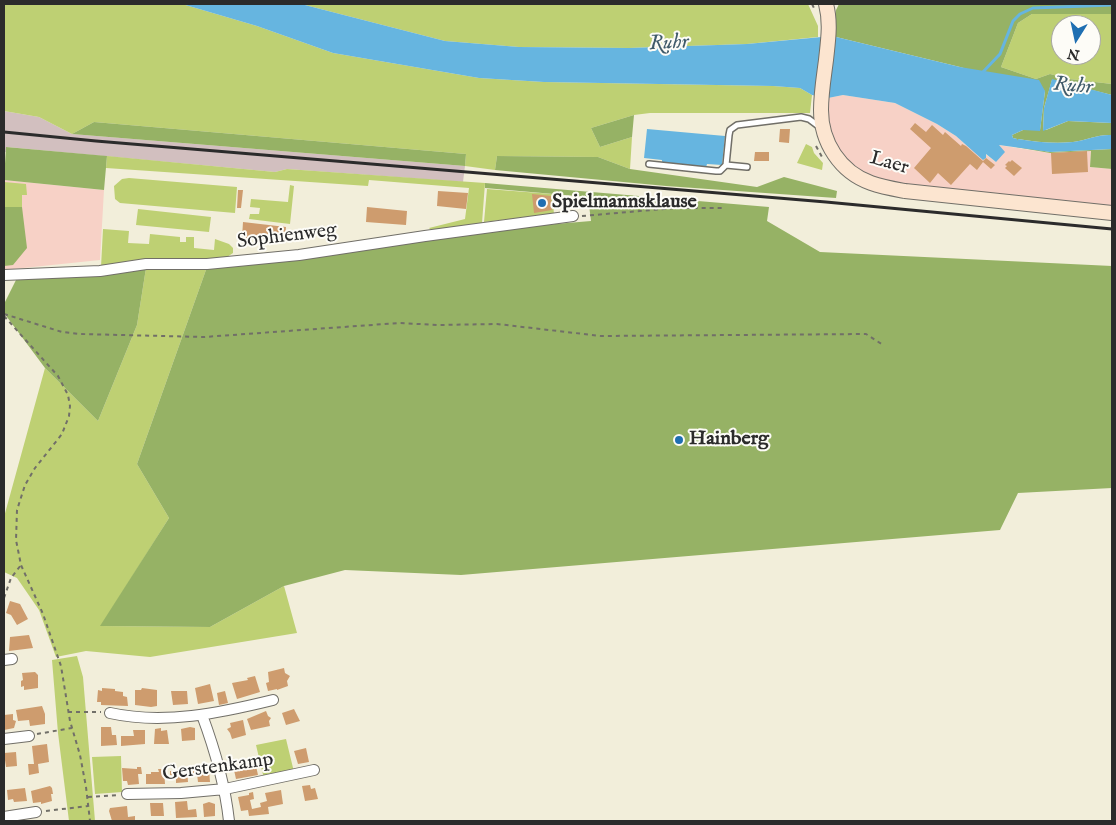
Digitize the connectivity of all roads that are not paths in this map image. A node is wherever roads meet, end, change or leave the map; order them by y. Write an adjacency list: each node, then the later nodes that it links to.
1 (826, 4): 2 (main road, Laer)
2 (823, 130): 4 (lane); 6 (main road, Laer)
3 (649, 164): 4 (lane)
4 (726, 165): 5 (lane)
5 (747, 167)
6 (1112, 213)
7 (573, 216): 8 (street, Sophienweg)
8 (4, 276)
9 (273, 700): 11 (street)
10 (110, 713): 11 (street)
11 (202, 715): 15 (street)
12 (29, 736): 13 (street)
13 (4, 739)
14 (314, 770): 15 (street, Gerstenkamp)
15 (225, 789): 16 (street, Gerstenkamp); 19 (street)
16 (127, 794)
17 (36, 812): 18 (street)
18 (4, 817)
19 (229, 821)

